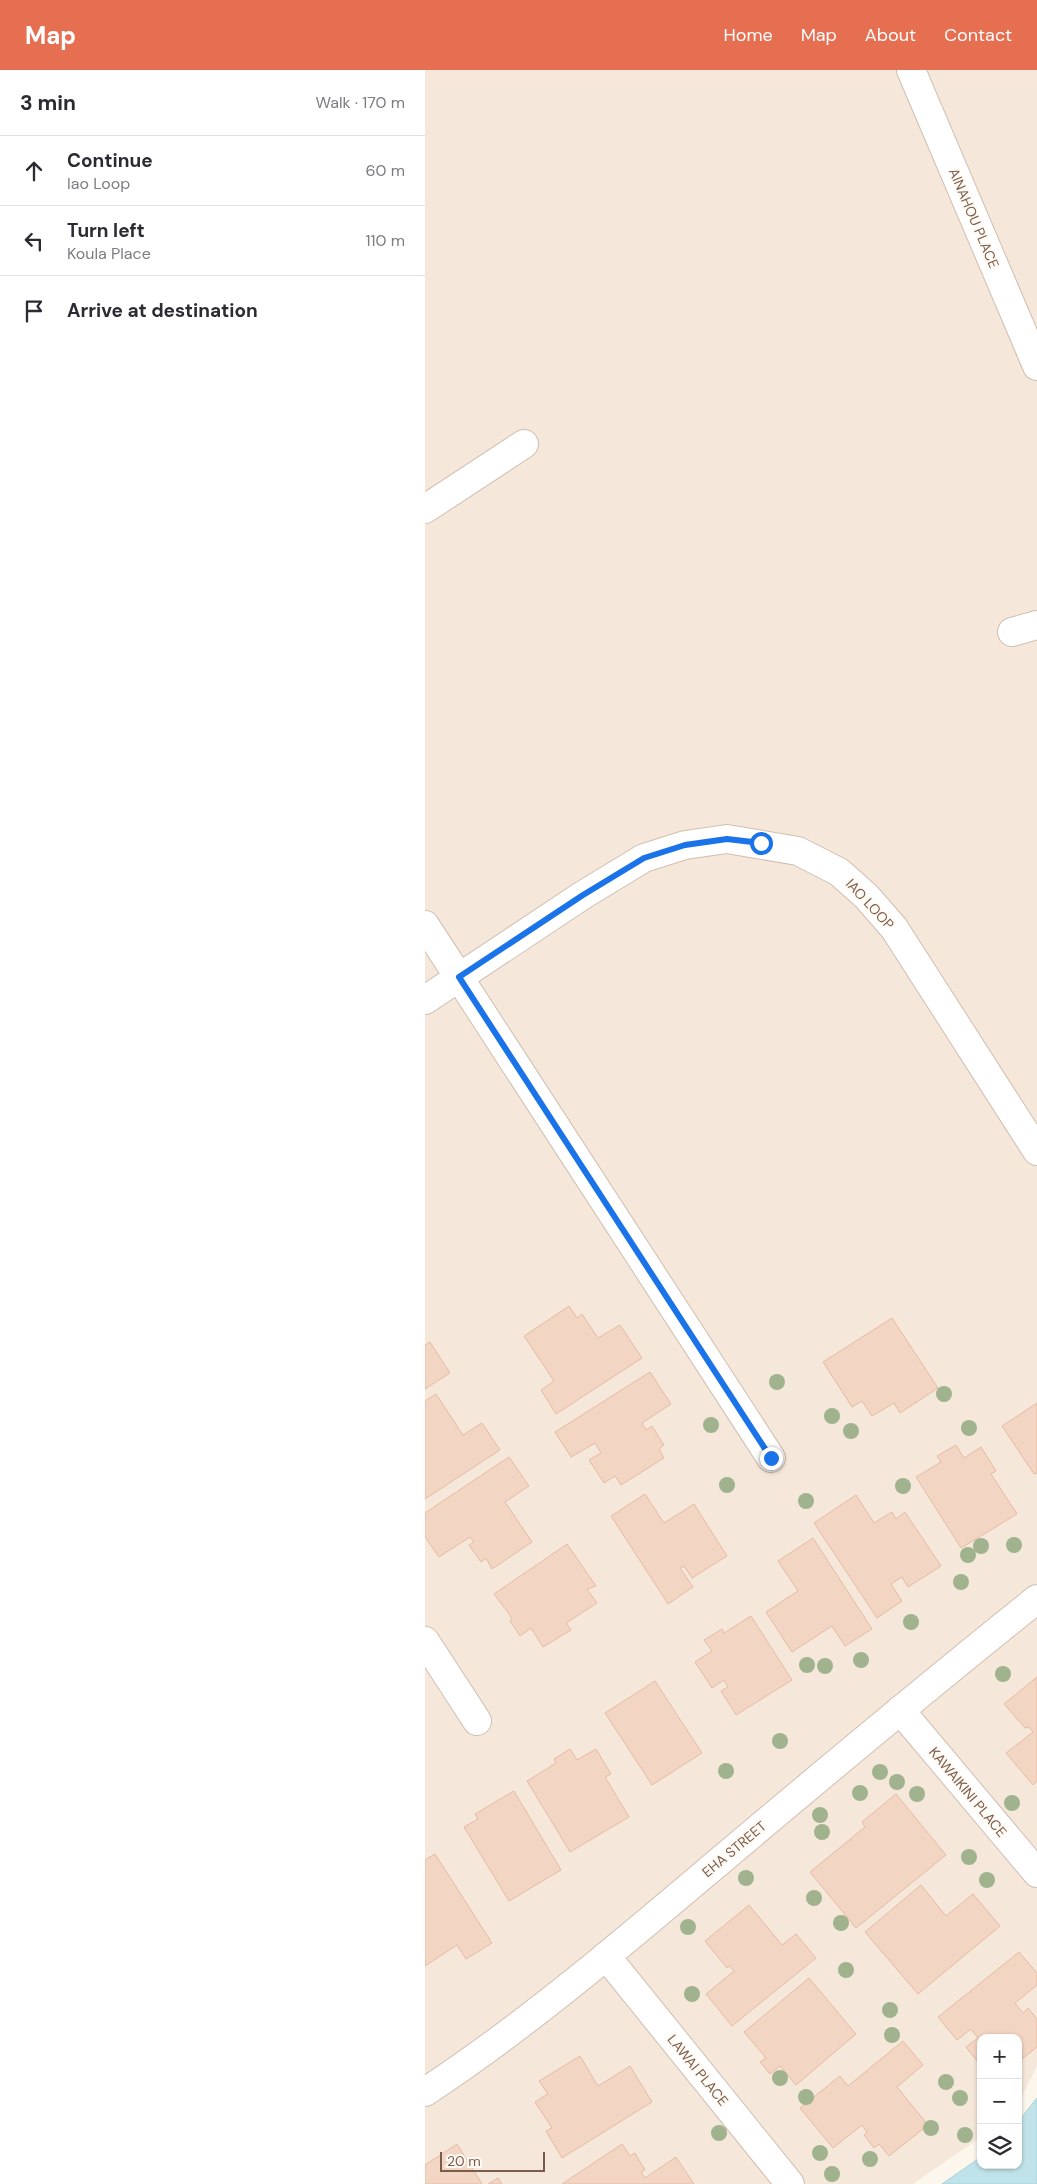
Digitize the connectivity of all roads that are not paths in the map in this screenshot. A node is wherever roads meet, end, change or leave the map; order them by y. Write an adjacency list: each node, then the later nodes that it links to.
1 (911, 70): 2 (street, AINAHOU PLACE)
2 (1037, 366)
3 (524, 444): 4 (street)
4 (425, 508)
5 (425, 925): 6 (street)
6 (459, 977): 7 (street, IAO LOOP); 8 (street, IAO LOOP); 9 (street)
7 (425, 1000)
8 (1037, 1151)
9 (771, 1458)
10 (1037, 1599): 12 (street, EHA STREET)
11 (425, 1641): 13 (street)
12 (899, 1710): 14 (street, KAWAIKINI PLACE); 15 (street, EHA STREET)
13 (477, 1721)
14 (1037, 1873)
15 (606, 1956): 16 (street, EHA STREET); 17 (street, LAWAI PLACE)
16 (425, 2092)
17 (790, 2184)

